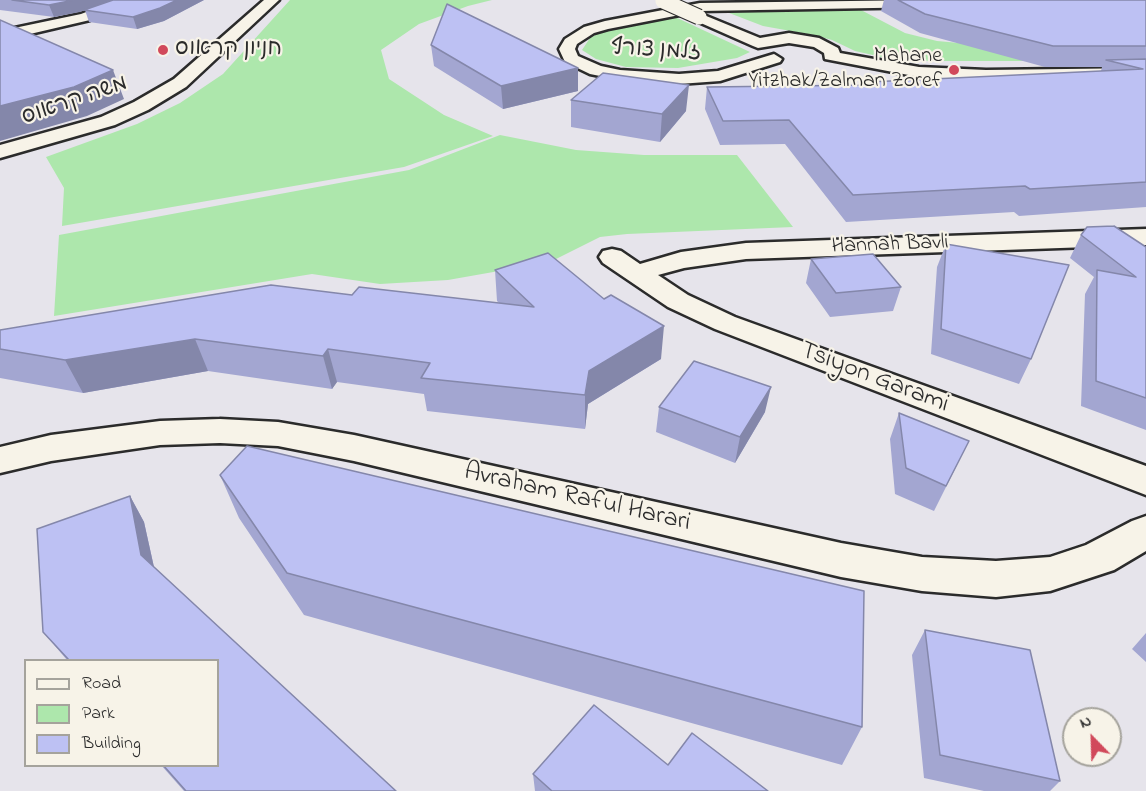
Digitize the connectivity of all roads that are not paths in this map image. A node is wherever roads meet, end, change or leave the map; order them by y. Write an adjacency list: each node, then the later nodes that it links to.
1 (131, 0): 5 (street)
2 (272, 0): 8 (street, משה קראוס)
3 (662, 1): 6 (street, bridge)
4 (944, 3): 6 (street, זלמן צורף)
5 (0, 36)
6 (758, 43): 7 (street)
7 (1146, 73)
8 (0, 152)
9 (1146, 237): 10 (street, Hannah Bavli)
10 (624, 265): 12 (street, Tsiyon Garami)
11 (0, 460): 13 (street, Avraham Raful Harari)
12 (1146, 481)
13 (1146, 532)

